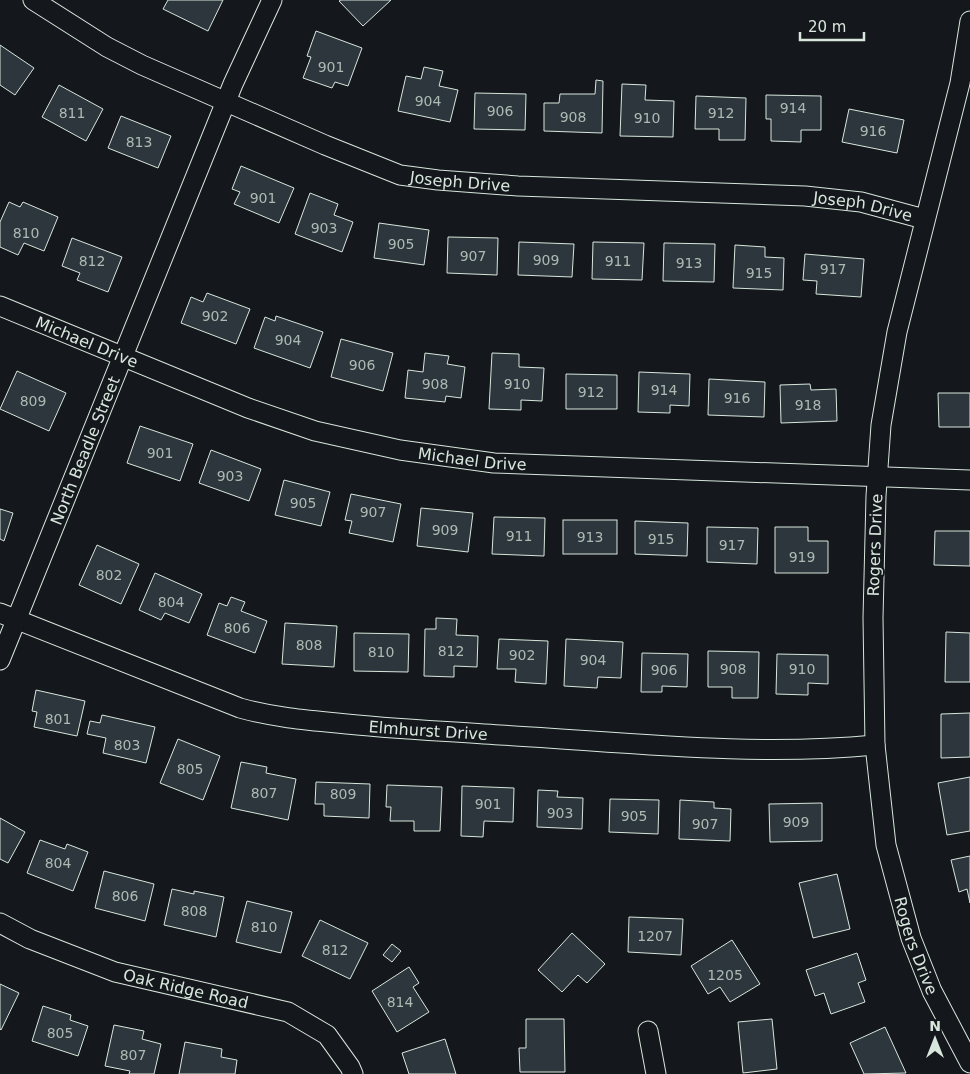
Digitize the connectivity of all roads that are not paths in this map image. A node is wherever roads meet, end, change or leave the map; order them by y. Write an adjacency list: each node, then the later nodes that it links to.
1 (33, 0): 4 (street, Joseph Drive)
2 (272, 0): 4 (street, North Beadle Street)
3 (970, 20): 5 (street, Rogers Drive)
4 (226, 102): 5 (street, Joseph Drive); 7 (street, North Beadle Street)
5 (924, 220): 8 (street, Rogers Drive)
6 (0, 306): 7 (street, Michael Drive)
7 (123, 355): 8 (street, Michael Drive); 10 (street, North Beadle Street)
8 (877, 478): 9 (street, Michael Drive); 12 (street, Rogers Drive)
9 (970, 480)
10 (8, 616): 11 (street, North Beadle Street); 12 (street, Elmhurst Drive)
11 (0, 660)
12 (875, 746): 15 (street, Rogers Drive)
13 (0, 923): 16 (street, Oak Ridge Road)
14 (648, 1031): 17 (street)
15 (970, 1063)
16 (353, 1074)
17 (656, 1074)

